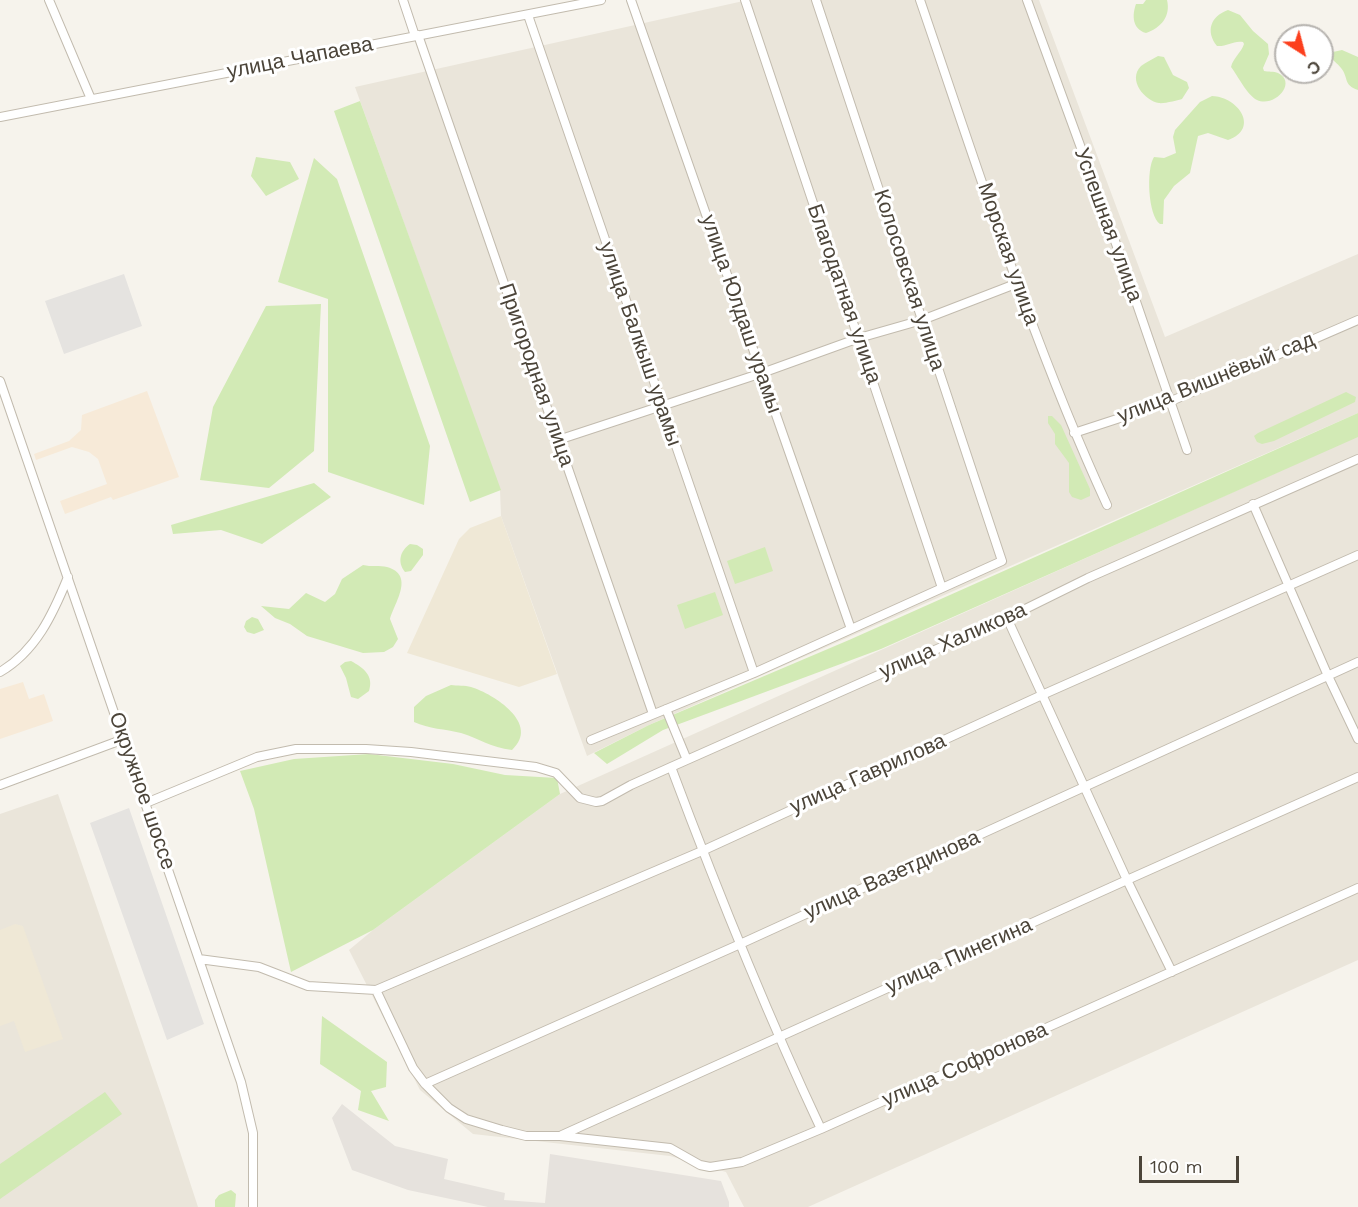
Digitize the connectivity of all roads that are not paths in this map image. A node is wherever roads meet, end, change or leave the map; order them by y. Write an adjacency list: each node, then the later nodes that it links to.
1 (49, 0): 11 (street)
2 (403, 0): 10 (street, Пригородная улица)
3 (601, 0): 9 (street, улица Чапаева)
4 (631, 0): 17 (street, улица Юлдаш урамы)
5 (745, 0): 16 (street, Благодатная улица)
6 (816, 0): 14 (street, Колосовская улица)
7 (920, 0): 13 (street, Морская улица)
8 (1027, 0): 19 (street, Успешная улица)
9 (528, 15): 10 (street, улица Чапаева); 20 (street, улица Балкыш урамы)
10 (417, 35): 11 (street, улица Чапаева); 22 (street, Пригородная улица)
11 (91, 99): 12 (street, улица Чапаева)
12 (0, 117)
13 (1018, 283): 14 (street); 21 (street, Морская улица)
14 (922, 320): 16 (street); 30 (street, Колосовская улица)
15 (1358, 320): 19 (street, улица Вишнёвый сад)
16 (859, 338): 17 (street); 30 (street, Благодатная улица)
17 (762, 373): 20 (street); 32 (street, улица Юлдаш урамы)
18 (0, 381): 28 (street, Окружное шоссе)
19 (1169, 402): 21 (street, улица Вишнёвый сад); 23 (street, Успешная улица)
20 (662, 407): 22 (street); 35 (street, улица Балкыш урамы)
21 (1074, 433): 26 (street, Морская улица)
22 (558, 440): 39 (street, Пригородная улица)
23 (1186, 450)
24 (1358, 459): 25 (street, улица Халикова)
25 (1254, 504): 29 (street); 31 (street, улица Халикова)
26 (1107, 505)
27 (1358, 555): 29 (street, улица Гаврилова)
28 (69, 577): 34 (street); 40 (street, Окружное шоссе)
29 (1290, 586): 36 (street); 37 (street, улица Гаврилова)
30 (942, 588): 32 (street)
31 (1006, 618): 37 (street); 43 (street, улица Халикова)
32 (851, 629): 35 (street)
33 (1358, 662): 36 (street, улица Вазетдинова)
34 (0, 672)
35 (754, 673): 38 (street)
36 (1328, 676): 41 (street); 47 (street, улица Вазетдинова)
37 (1042, 695): 47 (street); 49 (street, улица Гаврилова)
38 (666, 709): 39 (street); 43 (street)
39 (653, 714): 42 (street)
40 (124, 739): 46 (street); 48 (street, Окружное шоссе)
41 (1358, 739)
42 (591, 740)
43 (687, 760): 44 (street, улица Халикова)
44 (671, 767): 48 (street, улица Халикова); 49 (street)
45 (1358, 777): 50 (street, улица Пинегина)
46 (0, 784)
47 (1084, 788): 50 (street); 52 (street, улица Вазетдинова)
48 (146, 803): 53 (street, Окружное шоссе)
49 (702, 851): 52 (street); 55 (street, улица Гаврилова)
50 (1126, 880): 54 (street); 56 (street, улица Пинегина)
51 (1358, 888): 54 (street, улица Софронова)
52 (738, 945): 56 (street); 57 (street, улица Вазетдинова)
53 (200, 958): 55 (street); 60 (street, Окружное шоссе)
54 (1172, 972): 58 (street, улица Софронова)
55 (376, 990): 57 (street, улица Софронова)
56 (777, 1037): 58 (street); 59 (street, улица Пинегина)
57 (425, 1084): 59 (street, улица Софронова)
58 (821, 1129): 59 (street, улица Софронова)
59 (560, 1136)
60 (253, 1207)

